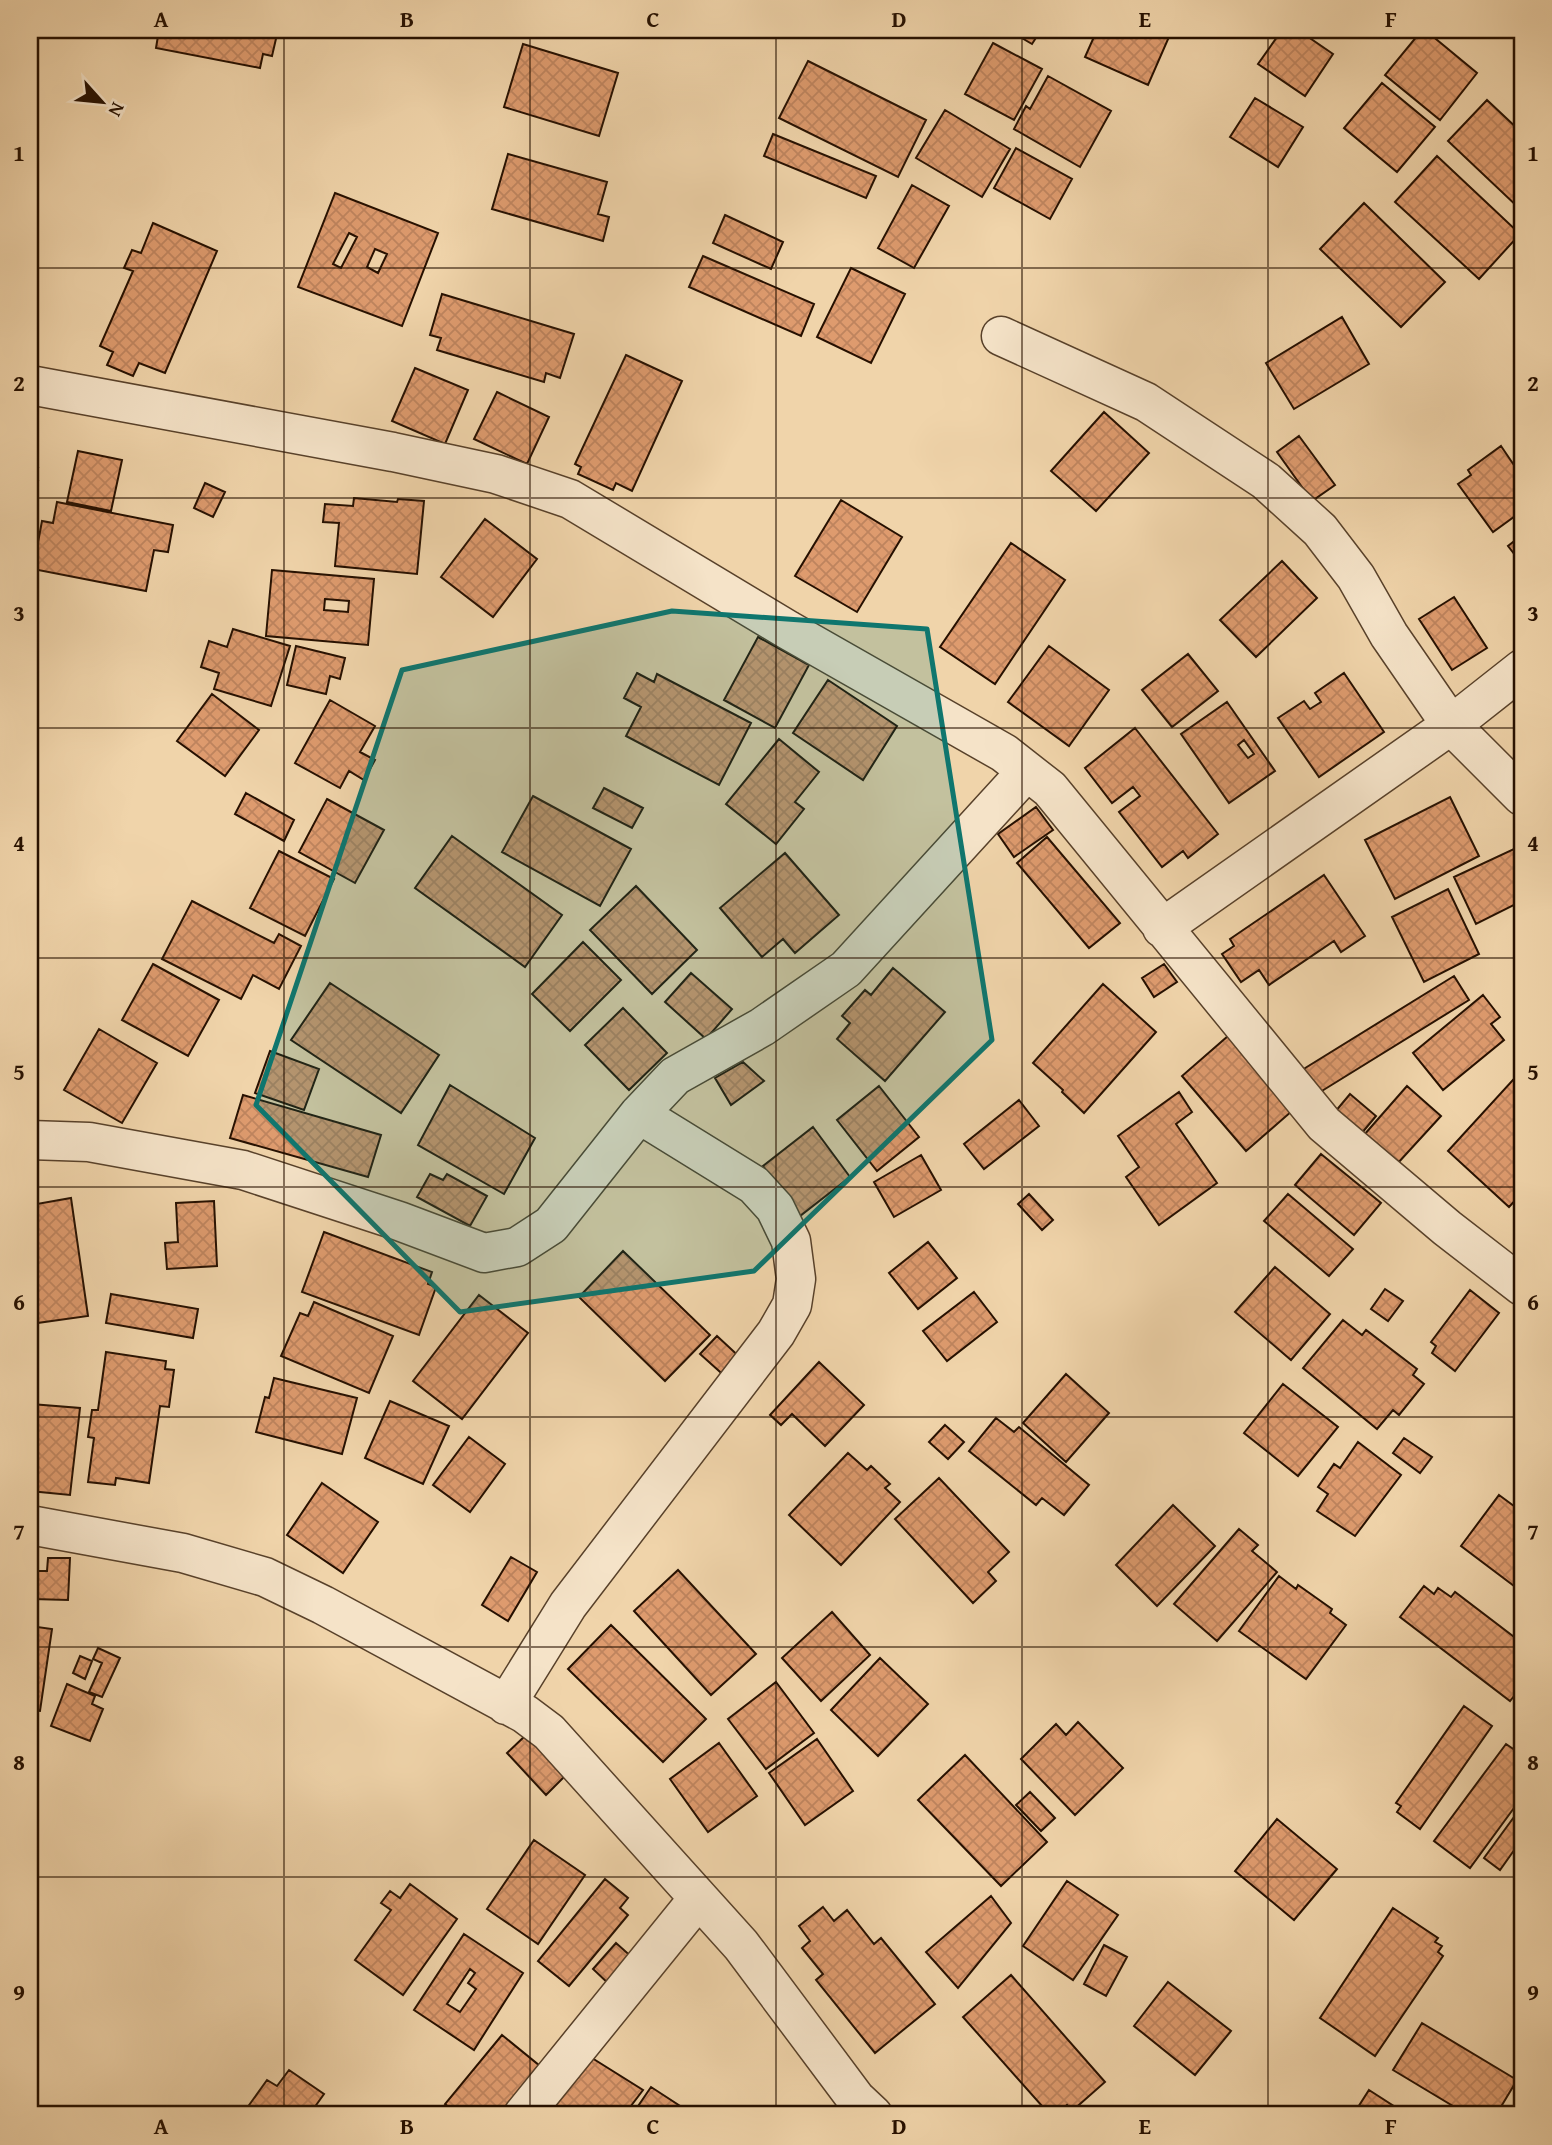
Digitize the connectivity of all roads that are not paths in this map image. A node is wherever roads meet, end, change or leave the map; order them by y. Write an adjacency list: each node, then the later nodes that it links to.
1 (1001, 336): 4 (street)
2 (30, 385): 5 (street)
3 (1522, 669): 4 (street)
4 (1451, 725): 6 (street); 7 (street)
5 (1027, 771): 7 (street); 8 (street)
6 (1522, 796)
7 (1162, 928): 10 (street)
8 (639, 1114): 9 (street); 12 (street)
9 (30, 1140)
10 (1522, 1286)
11 (30, 1525): 12 (street)
12 (506, 1705): 13 (street)
13 (698, 1899): 14 (street); 15 (street)
14 (523, 2115)
15 (873, 2115)

